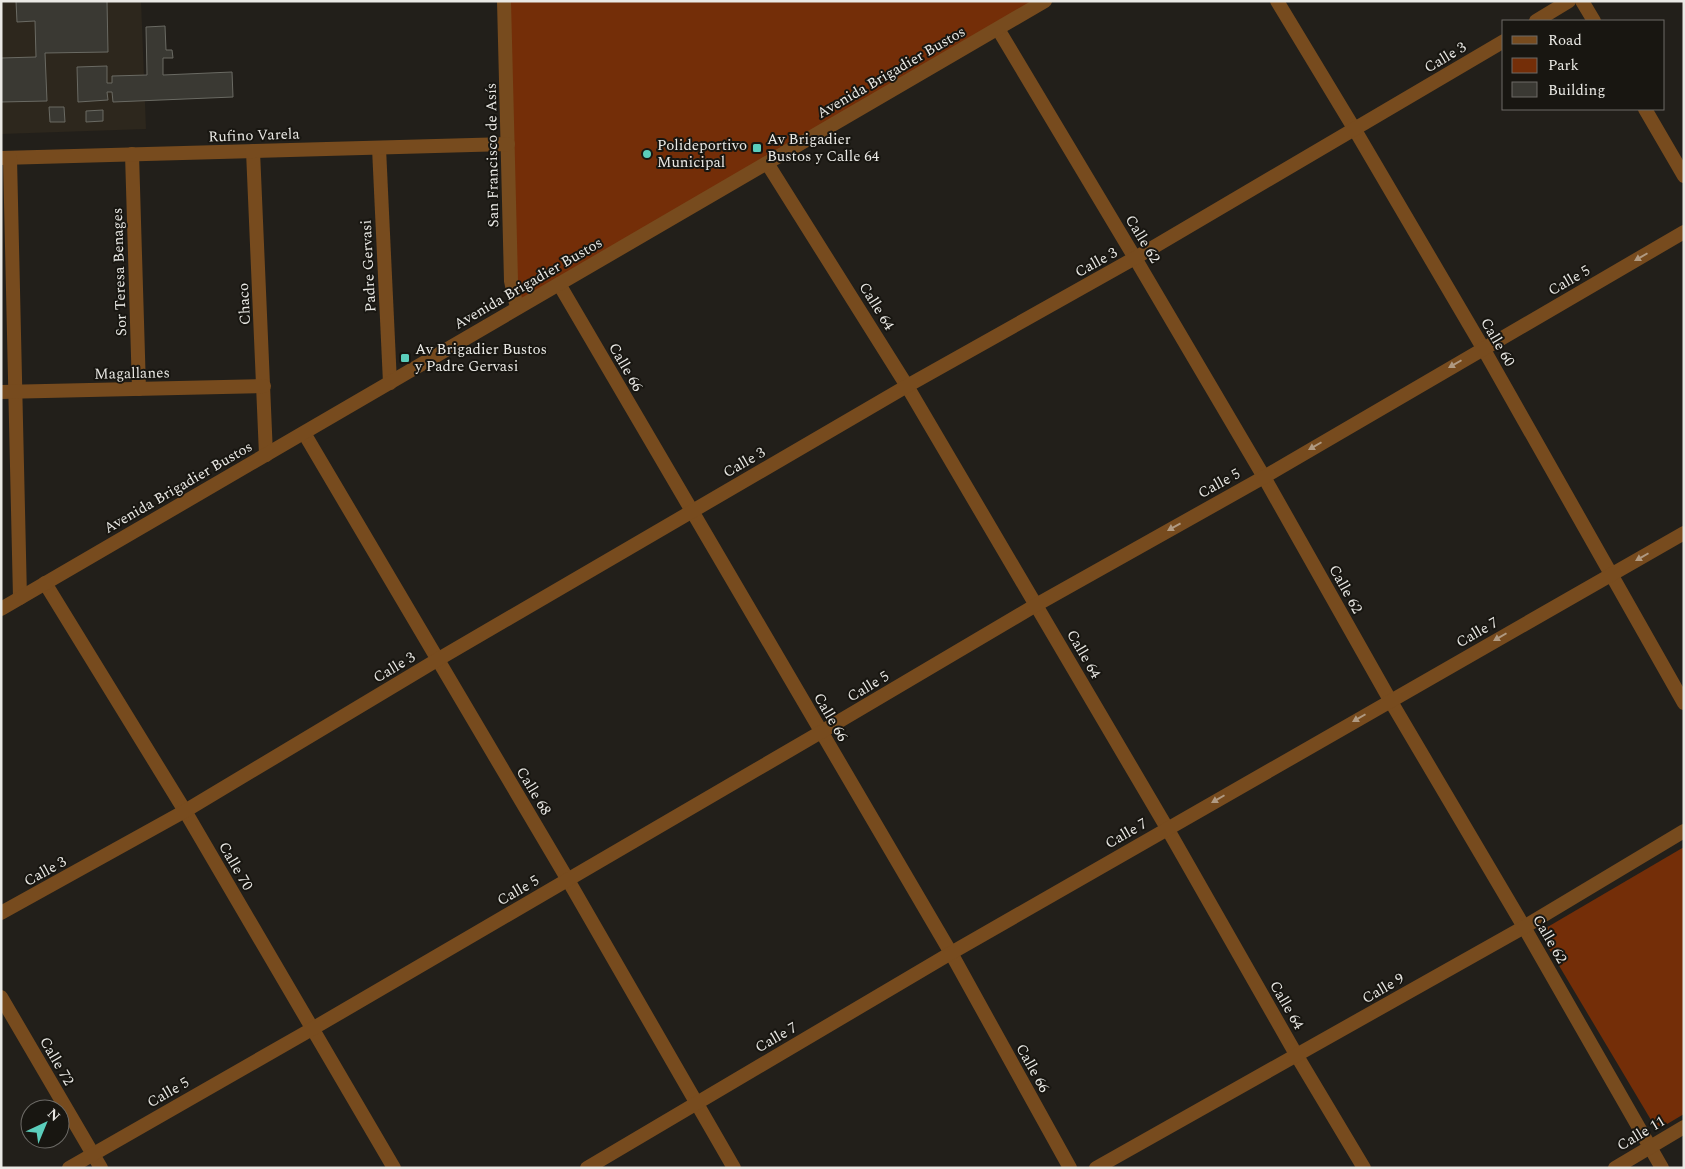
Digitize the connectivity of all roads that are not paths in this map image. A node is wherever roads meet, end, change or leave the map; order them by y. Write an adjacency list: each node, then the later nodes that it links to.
1 (504, 1): 12 (street, San Francisco de Asís)
2 (1045, 1): 8 (street, Avenida Brigadier Bustos)
3 (1277, 1): 11 (street, Calle 60)
4 (1569, 1): 6 (street)
5 (1582, 1): 7 (street)
6 (1538, 20)
7 (1593, 20)
8 (998, 29): 17 (street, Avenida Brigadier Bustos); 20 (street, Calle 62)
9 (1502, 42): 11 (street, Calle 3)
10 (1646, 110): 18 (street)
11 (1355, 130): 20 (street, Calle 3); 23 (street, Calle 60)
12 (508, 144): 13 (street, Rufino Varela); 22 (street, San Francisco de Asís)
13 (379, 148): 14 (street, Rufino Varela); 24 (street, Padre Gervasi)
14 (253, 151): 15 (street, Rufino Varela); 25 (street, Chaco)
15 (132, 154): 16 (street, Rufino Varela); 27 (street, Sor Teresa Benages)
16 (6, 158): 29 (street)
17 (767, 163): 21 (street, Avenida Brigadier Bustos); 26 (street, Calle 64)
18 (1684, 176)
19 (1684, 232): 23 (street, Calle 5, one-way to 23)
20 (1136, 258): 26 (street, Calle 3); 32 (street, Calle 62)
21 (559, 284): 22 (street, Avenida Brigadier Bustos); 33 (street, Calle 66)
22 (517, 308): 24 (street, Avenida Brigadier Bustos)
23 (1484, 348): 32 (street, Calle 5, one-way to 32); 35 (street, Calle 60)
24 (390, 383): 30 (street, Avenida Brigadier Bustos)
25 (264, 386): 27 (street, Magallanes); 31 (street, Chaco)
26 (907, 386): 33 (street, Calle 3); 38 (street, Calle 64)
27 (139, 389): 29 (street, Magallanes)
28 (1, 392): 29 (street, Magallanes)
29 (16, 392): 37 (street)
30 (304, 432): 31 (street, Avenida Brigadier Bustos); 40 (street, Calle 68)
31 (266, 455): 36 (street, Avenida Brigadier Bustos)
32 (1264, 477): 38 (street, Calle 5, one-way to 38); 41 (street, Calle 62)
33 (692, 512): 40 (street, Calle 3); 43 (street, Calle 66)
34 (1684, 532): 35 (street, Calle 7, one-way to 35)
35 (1611, 574): 41 (street, Calle 7, one-way to 41); 42 (street, Calle 60)
36 (45, 583): 37 (street, Avenida Brigadier Bustos); 44 (street, Calle 70)
37 (20, 598): 39 (street, Avenida Brigadier Bustos)
38 (1036, 605): 43 (street, Calle 5); 45 (street, Calle 64)
39 (1, 609)
40 (437, 660): 44 (street, Calle 3); 47 (street, Calle 68)
41 (1390, 700): 45 (street, Calle 7, one-way to 45); 49 (street, Calle 62)
42 (1684, 703)
43 (821, 732): 47 (street, Calle 5); 50 (street, Calle 66)
44 (185, 811): 48 (street, Calle 3); 52 (street, Calle 70)
45 (1167, 828): 50 (street, Calle 7); 53 (street, Calle 64)
46 (1684, 831): 49 (street, Calle 9)
47 (568, 880): 52 (street, Calle 5); 54 (street, Calle 68)
48 (1, 913)
49 (1524, 927): 53 (street, Calle 9); 56 (street, Calle 62)
50 (951, 953): 54 (street, Calle 7); 63 (street, Calle 66)
51 (1, 997): 57 (street, Calle 72)
52 (312, 1029): 57 (street, Calle 5); 60 (street, Calle 70)
53 (1297, 1056): 64 (street, Calle 9); 65 (street, Calle 64)
54 (697, 1102): 61 (street, Calle 7); 62 (street, Calle 68)
55 (1684, 1127): 56 (street, Calle 11)
56 (1650, 1147): 66 (street, Calle 11); 67 (street, Calle 62)
57 (92, 1154): 58 (street, Calle 5); 59 (street, Calle 72)
58 (69, 1168)
59 (101, 1168)
60 (394, 1168)
61 (587, 1168)
62 (734, 1168)
63 (1070, 1168)
64 (1096, 1168)
65 (1364, 1168)
66 (1615, 1168)
67 (1662, 1168)

